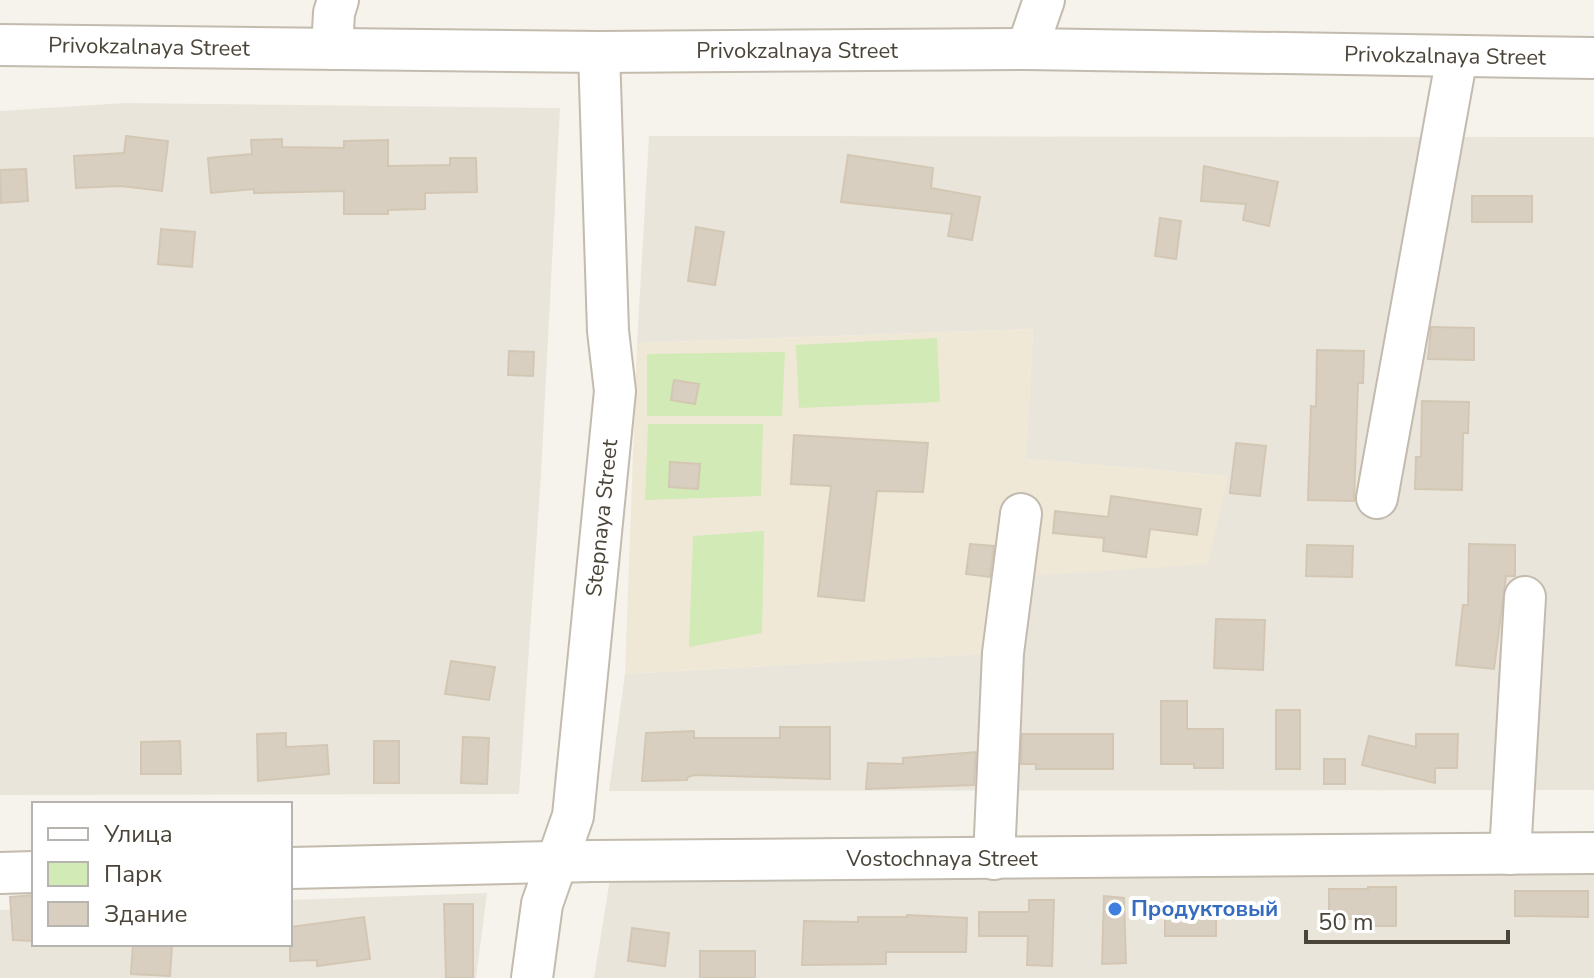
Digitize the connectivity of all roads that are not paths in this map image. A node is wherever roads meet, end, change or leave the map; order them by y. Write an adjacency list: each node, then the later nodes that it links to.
1 (338, 0): 4 (street)
2 (1044, 0): 5 (street)
3 (0, 45): 4 (street, Privokzalnaya Street)
4 (332, 49): 6 (street, Privokzalnaya Street)
5 (1027, 49): 6 (street, Privokzalnaya Street); 7 (street, Privokzalnaya Street)
6 (599, 52): 15 (street, Stepnaya Street)
7 (1457, 56): 8 (street, Privokzalnaya Street); 9 (street)
8 (1594, 58)
9 (1377, 498)
10 (1021, 514): 14 (street)
11 (1525, 597): 13 (street)
12 (1594, 853): 13 (street, Vostochnaya Street)
13 (1510, 854): 14 (street, Vostochnaya Street)
14 (994, 859): 15 (street, Vostochnaya Street)
15 (556, 863): 16 (street, Vostochnaya Street); 19 (street, Stepnaya Street)
16 (292, 868)
17 (32, 872): 18 (street)
18 (0, 873)
19 (532, 978)

